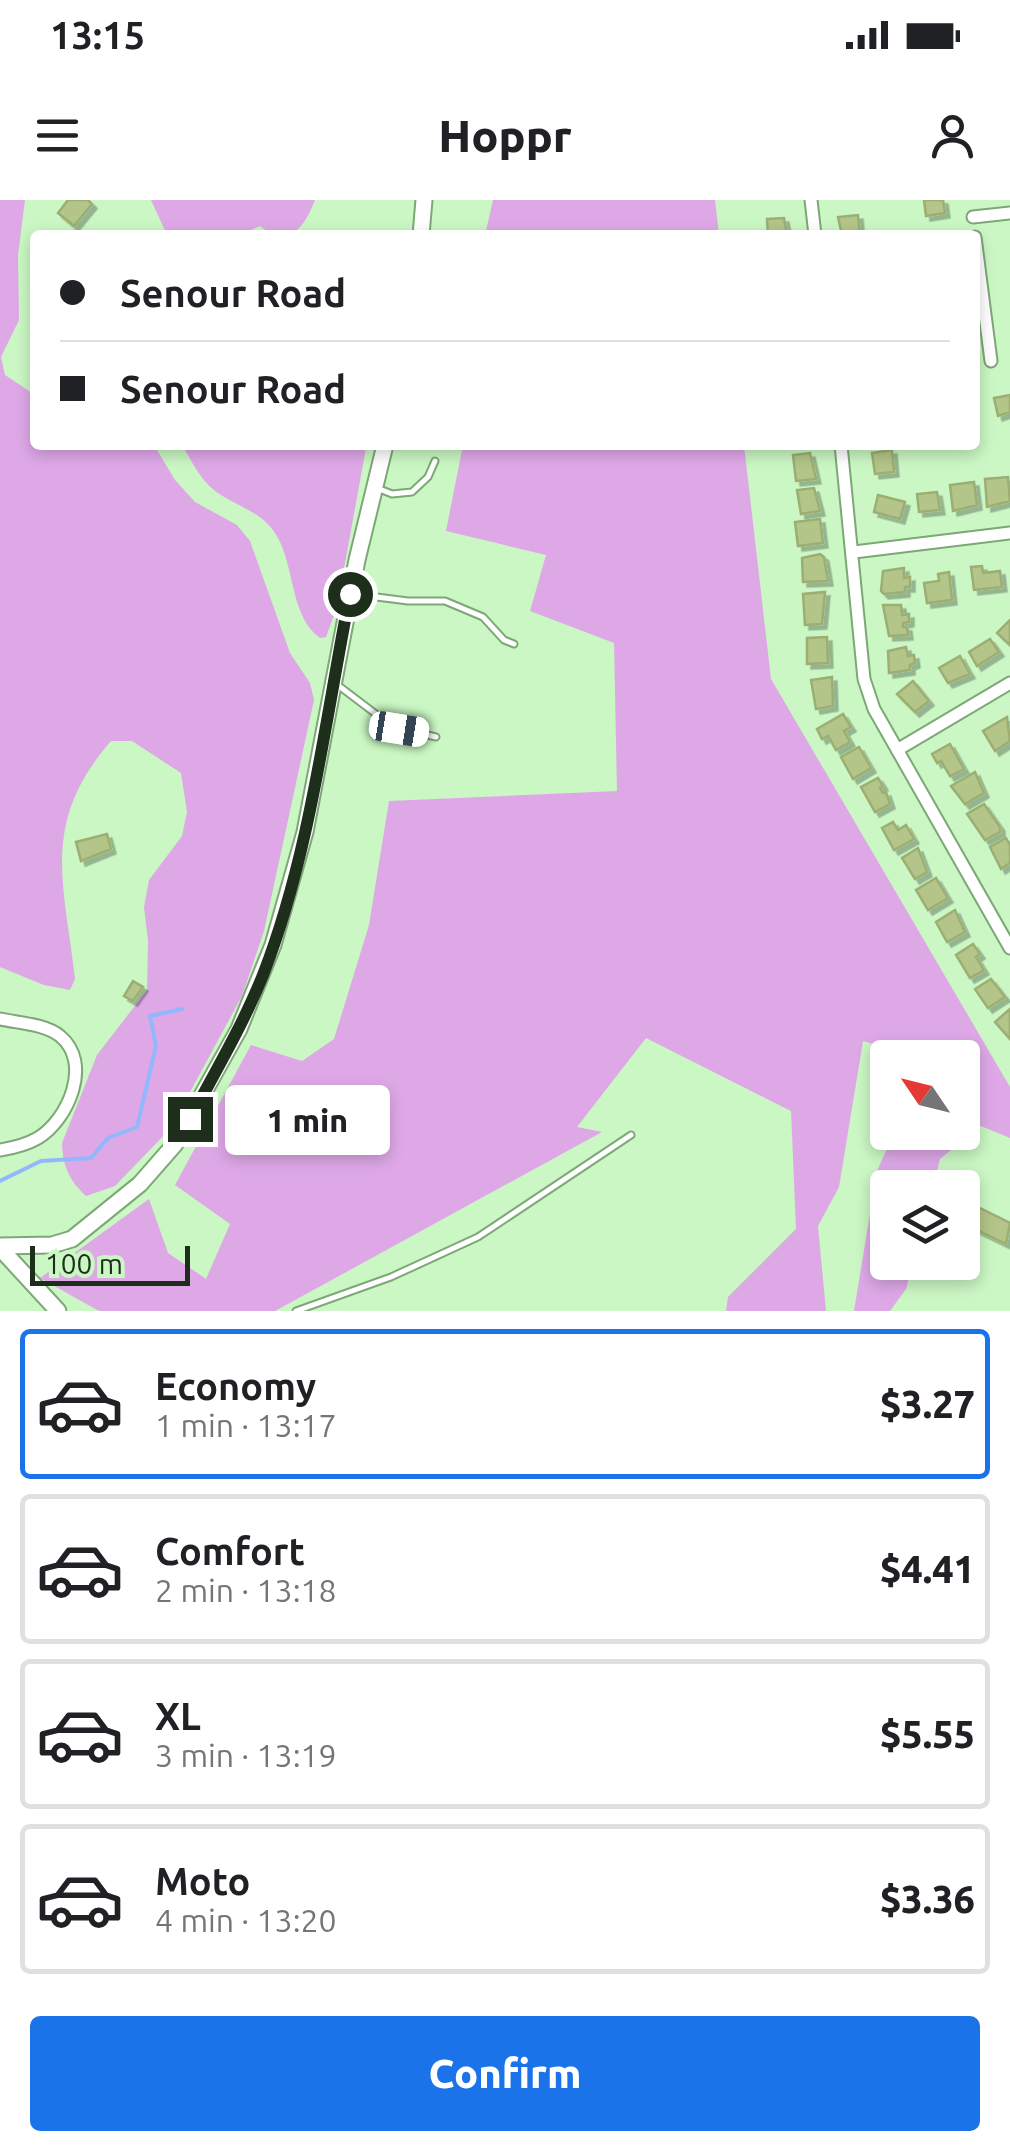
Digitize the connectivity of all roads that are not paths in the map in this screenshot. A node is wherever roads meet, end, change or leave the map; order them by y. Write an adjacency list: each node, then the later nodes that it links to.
1 (424, 200): 6 (street)
2 (811, 200): 7 (street)
3 (970, 200): 5 (street)
4 (1010, 213): 5 (street)
5 (972, 217): 8 (street)
6 (421, 230)
7 (814, 230)
8 (974, 230)
9 (980, 278): 10 (street)
10 (990, 362)
11 (384, 450): 14 (street)
12 (842, 450): 16 (street)
13 (435, 461): 14 (lane)
14 (374, 487): 17 (street)
15 (1010, 533): 16 (street)
16 (854, 552): 22 (street)
17 (350, 594): 18 (lane); 19 (street)
18 (514, 644)
19 (333, 681): 21 (lane); 27 (street)
20 (1010, 683): 22 (street)
21 (436, 737)
22 (897, 750): 23 (street)
23 (1010, 948)
24 (0, 1019): 26 (street)
25 (630, 1134): 29 (lane)
26 (0, 1150)
27 (0, 1247): 28 (street)
28 (58, 1311)
29 (296, 1311)

